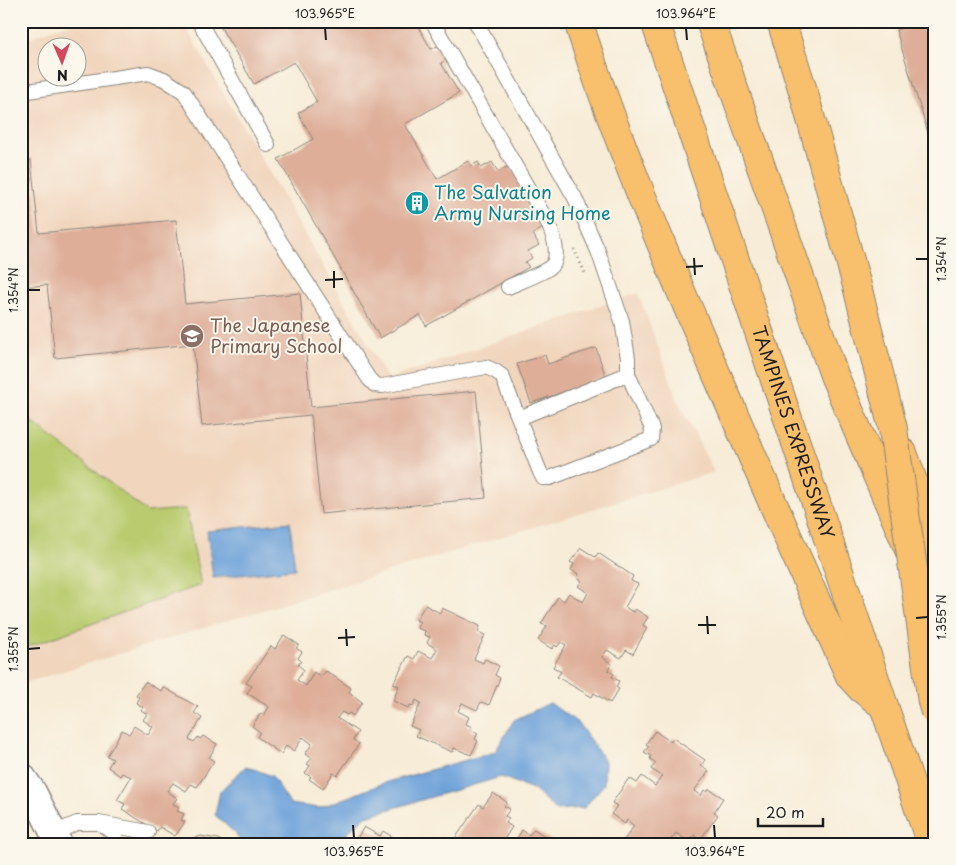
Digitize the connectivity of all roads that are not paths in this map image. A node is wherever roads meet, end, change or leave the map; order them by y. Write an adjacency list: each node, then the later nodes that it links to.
1 (199, 21): 9 (lane)
2 (432, 21): 10 (lane)
3 (475, 21): 11 (lane)
4 (578, 21): 15 (highway)
5 (655, 21): 15 (highway, TAMPINES EXPRESSWAY)
6 (710, 21): 14 (highway)
7 (780, 21): 13 (highway); 16 (highway, bridge)
8 (21, 92): 12 (lane)
9 (268, 145)
10 (508, 287)
11 (628, 374): 12 (lane); 12 (lane)
12 (519, 418)
13 (935, 544)
14 (935, 610)
15 (884, 706): 22 (highway, TAMPINES EXPRESSWAY)
16 (935, 712)
17 (21, 775): 20 (street)
18 (99, 823): 19 (lane); 20 (lane); 21 (lane)
19 (148, 832)
20 (57, 838)
21 (114, 844)
22 (931, 844)

